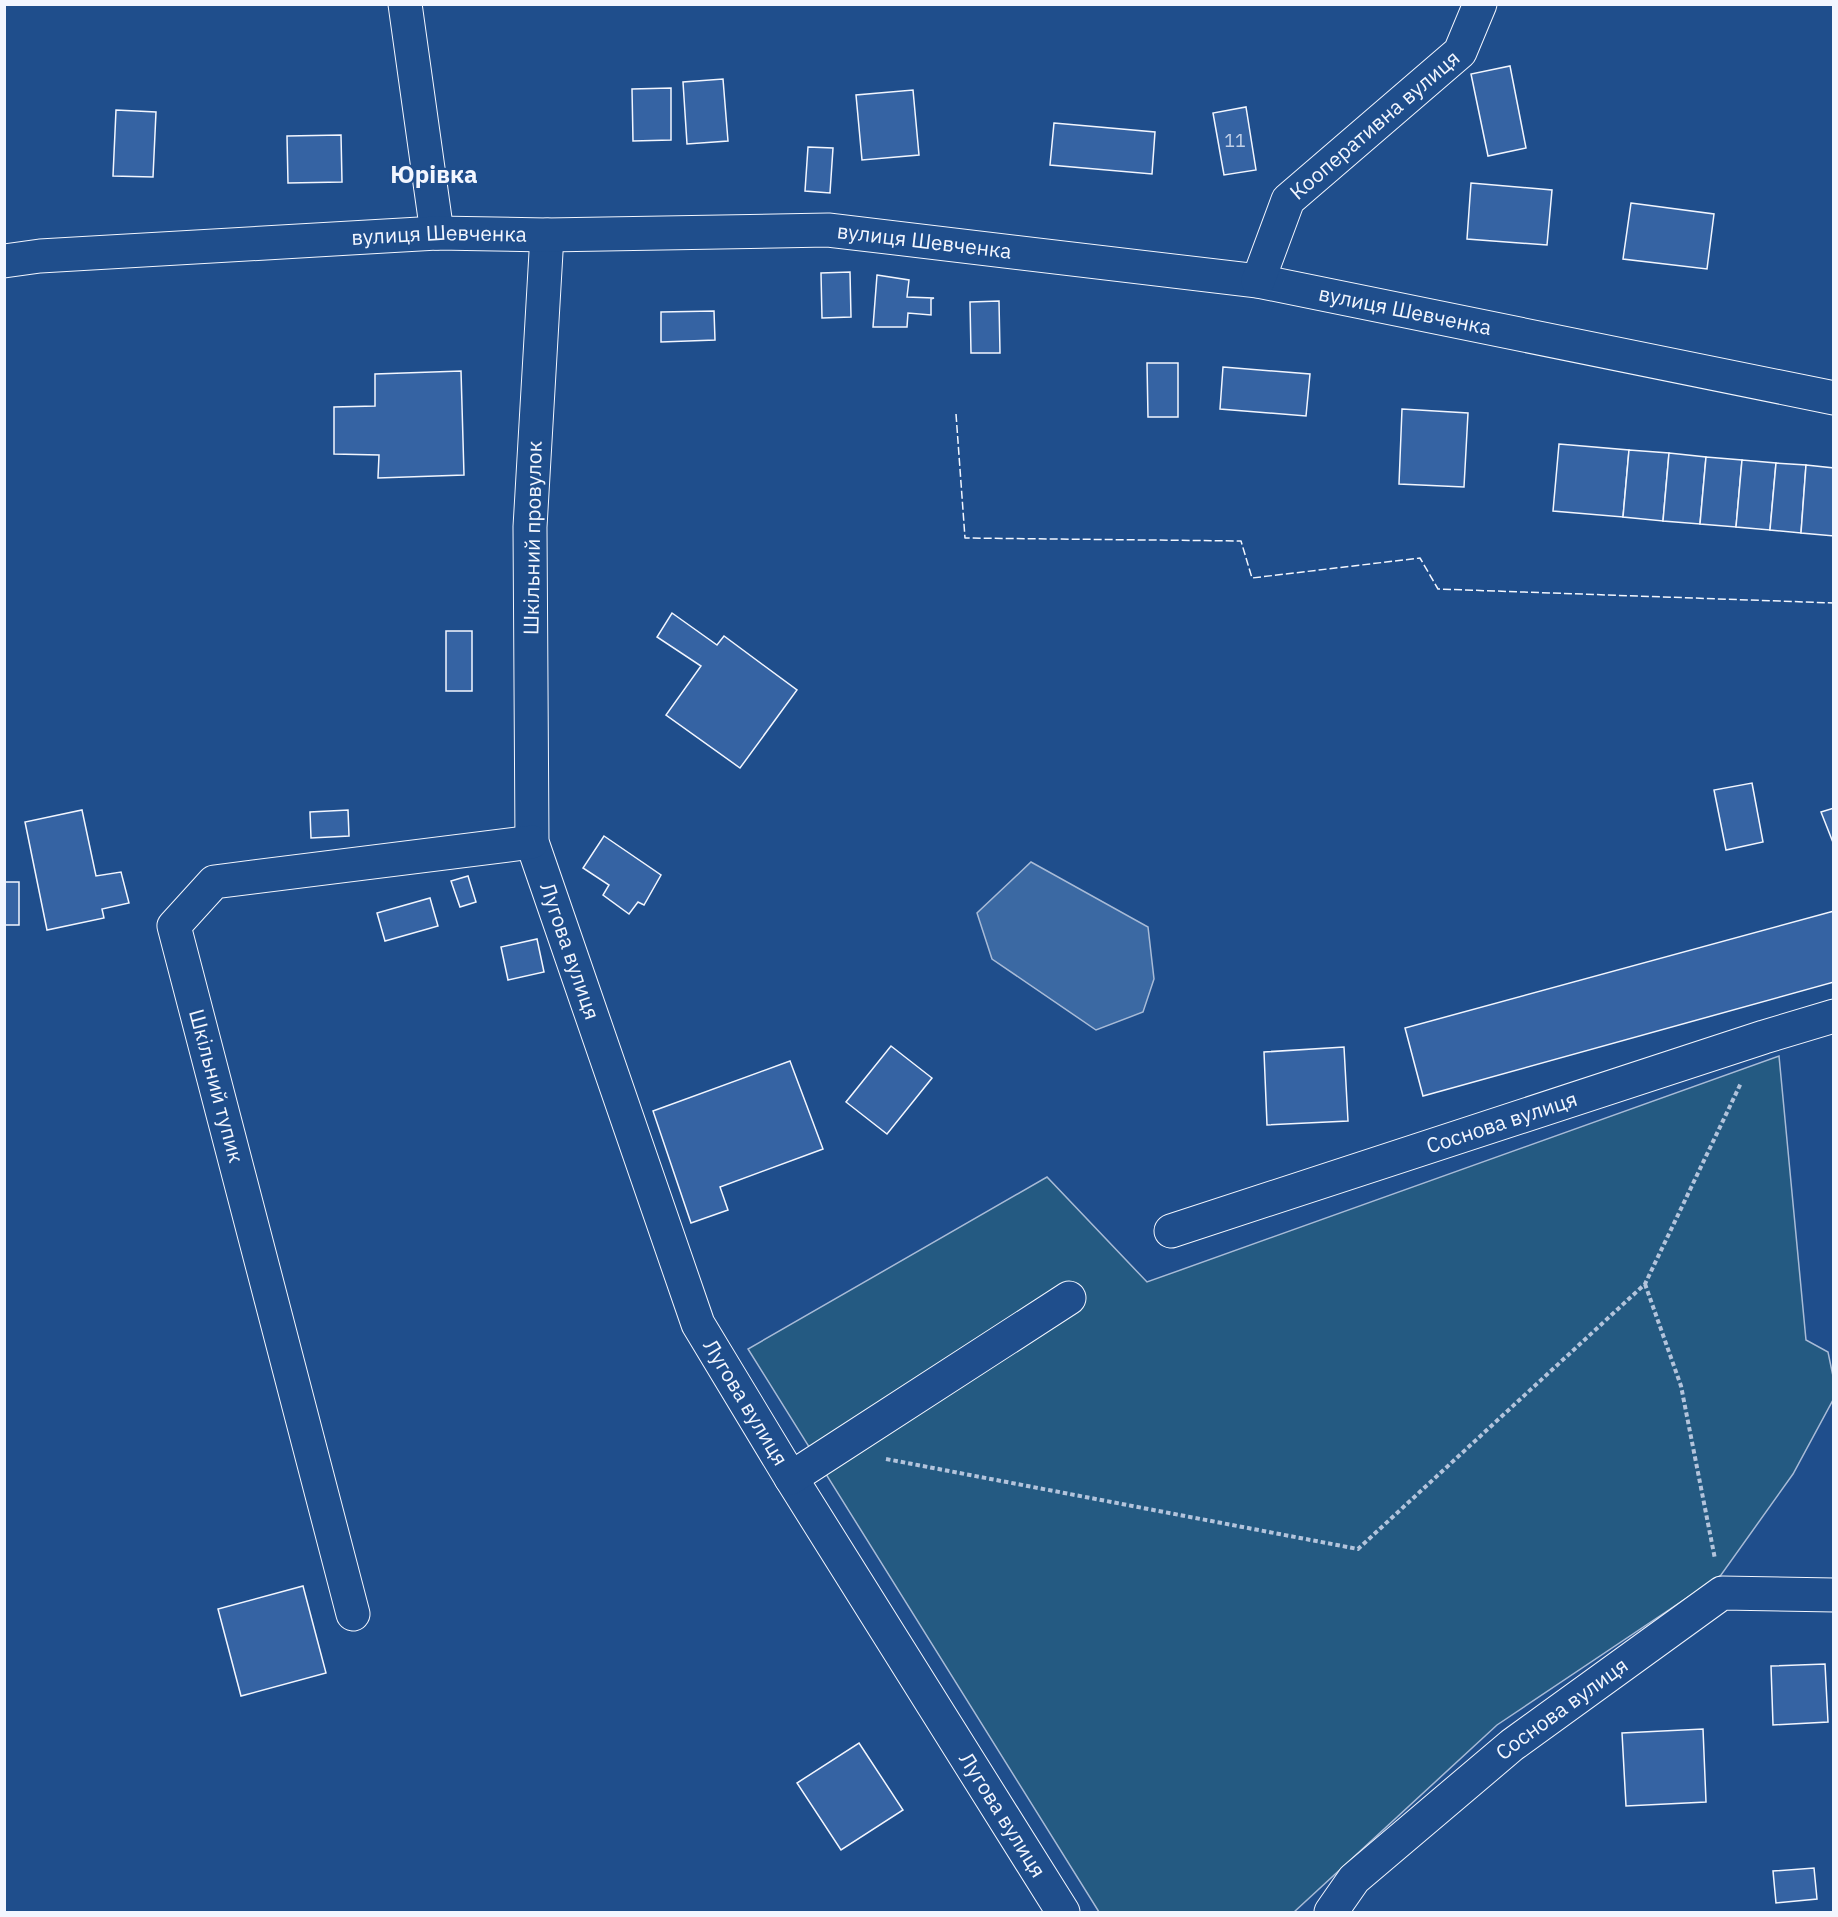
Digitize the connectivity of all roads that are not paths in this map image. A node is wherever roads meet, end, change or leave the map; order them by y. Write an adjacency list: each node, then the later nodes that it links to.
1 (405, 4): 3 (street)
2 (1480, 4): 6 (street, Кооперативна вулиця)
3 (436, 233): 4 (street, вулиця Шевченка); 5 (street, вулиця Шевченка)
4 (547, 235): 6 (street, вулиця Шевченка); 8 (street, Шкільний провулок)
5 (4, 261)
6 (1258, 281): 7 (street, вулиця Шевченка)
7 (1833, 398)
8 (532, 842): 12 (street, Лугова вулиця); 14 (street, Шкільний тупик)
9 (1833, 1016): 10 (street, Соснова вулиця)
10 (1171, 1231)
11 (1069, 1298): 12 (street)
12 (791, 1478): 15 (street, Лугова вулиця)
13 (1833, 1595): 16 (street, Соснова вулиця)
14 (352, 1614)
15 (1062, 1912)
16 (1331, 1912)

